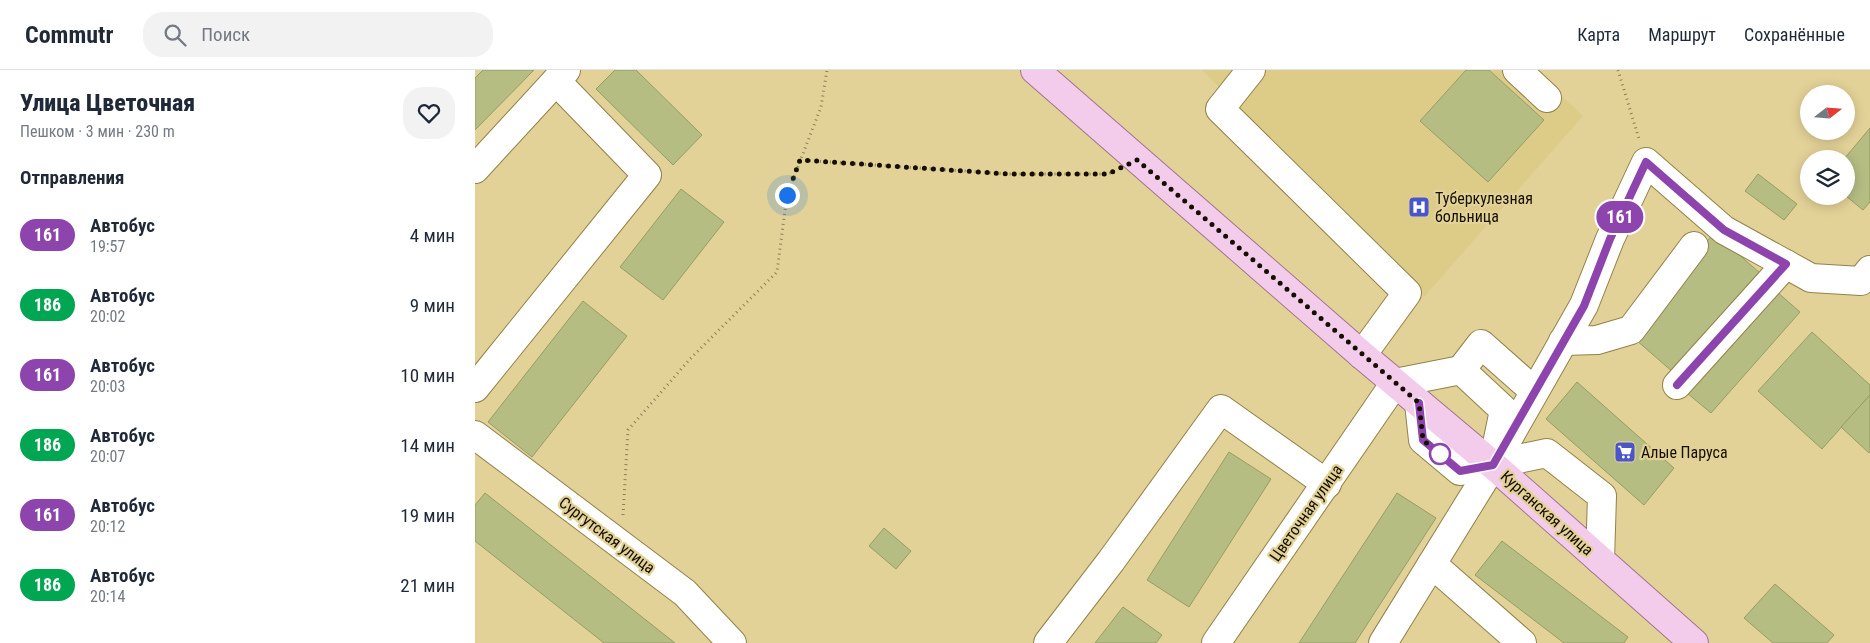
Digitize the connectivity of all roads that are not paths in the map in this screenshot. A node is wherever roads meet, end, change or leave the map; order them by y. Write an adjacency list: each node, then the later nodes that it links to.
1 (1035, 70): 11 (main road, Курганская улица)
2 (1251, 70): 11 (street)
3 (1517, 70): 5 (street)
4 (561, 75): 6 (street); 15 (street)
5 (1547, 98)
6 (475, 169)
7 (1694, 246): 10 (street)
8 (1786, 264): 9 (street); 10 (street); 14 (street)
9 (1870, 270)
10 (1563, 341): 16 (street)
11 (1362, 355): 13 (main road, Курганская улица)
12 (1461, 370): 13 (street); 16 (street); 18 (street)
13 (1395, 383): 18 (main road, Курганская улица); 19 (street, Цветочная улица)
14 (1677, 385)
15 (475, 388)
16 (1534, 391): 18 (street)
17 (479, 447): 22 (street, Сургутская улица)
18 (1493, 465): 20 (main road, Курганская улица); 20 (street); 21 (street)
19 (1327, 484): 23 (street); 24 (street, Цветочная улица)
20 (1600, 560): 27 (main road, Курганская улица)
21 (1432, 564): 25 (street); 26 (street)
22 (732, 643)
23 (1048, 643)
24 (1216, 643)
25 (1383, 643)
26 (1522, 643)
27 (1694, 643)

